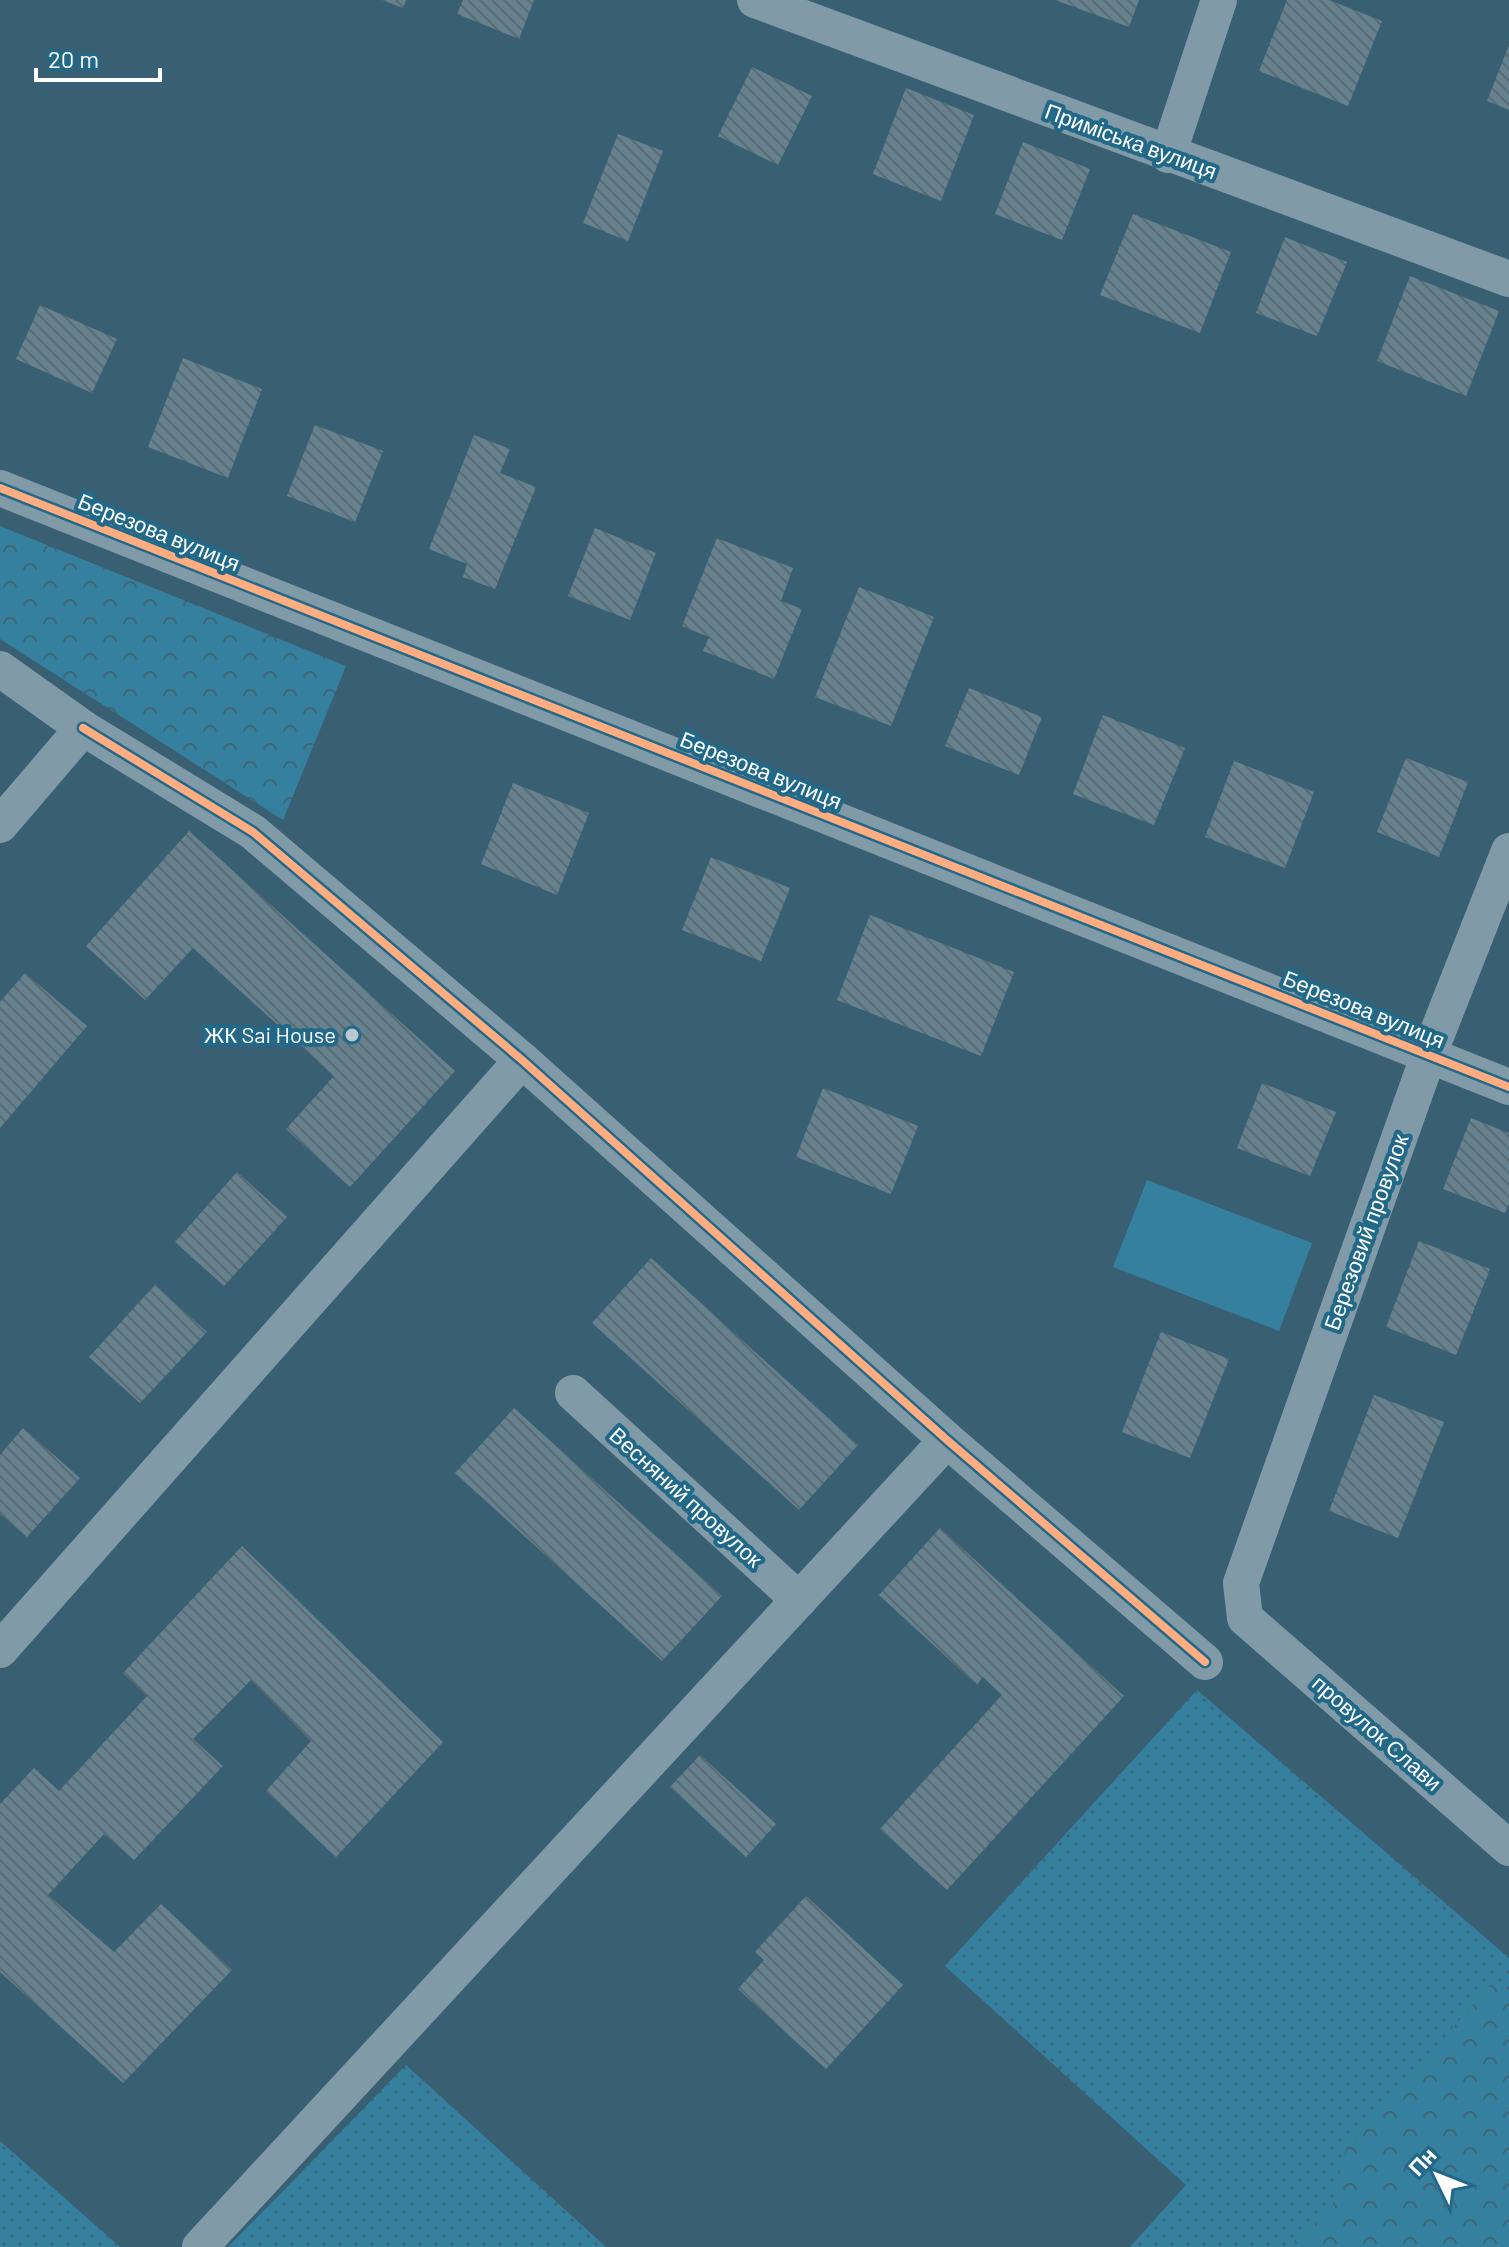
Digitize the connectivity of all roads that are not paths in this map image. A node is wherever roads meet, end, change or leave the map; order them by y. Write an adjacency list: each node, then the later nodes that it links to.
1 (755, 0): 3 (street, Приміська вулиця)
2 (1219, 0): 3 (street)
3 (1168, 155): 4 (street, Приміська вулиця)
4 (1509, 279)
5 (0, 488): 10 (street, Березова вулиця)
6 (0, 669): 7 (street)
7 (83, 728): 8 (street); 11 (street)
8 (0, 825)
9 (1509, 851): 10 (street, Березовий провулок)
10 (1429, 1054): 12 (street, Березова вулиця); 16 (street, Березовий провулок)
11 (522, 1060): 14 (street); 17 (street)
12 (1509, 1087)
13 (573, 1393): 15 (street, Весняний провулок)
14 (947, 1440): 15 (street); 18 (street)
15 (799, 1600): 20 (street)
16 (1245, 1618): 19 (street, провулок Слави)
17 (0, 1650)
18 (1205, 1662)
19 (1509, 1848)
20 (200, 2247)

